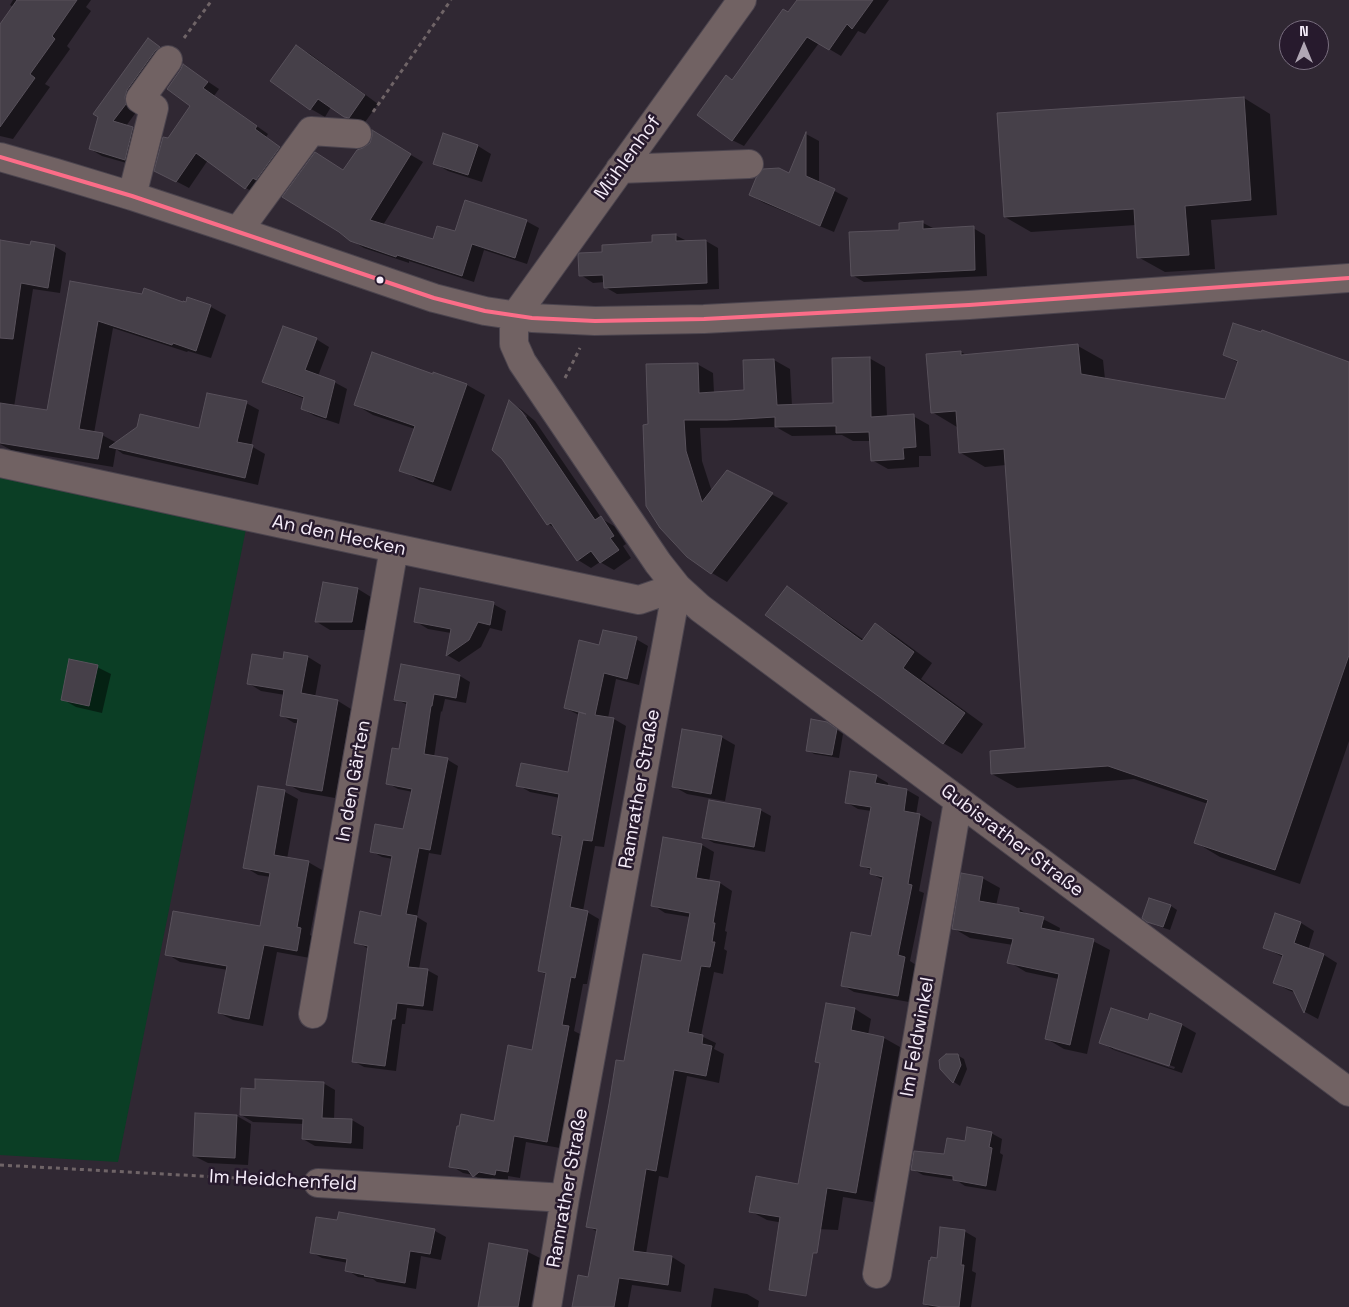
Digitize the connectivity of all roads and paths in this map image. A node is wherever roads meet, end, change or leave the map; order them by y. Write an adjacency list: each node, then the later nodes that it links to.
1 (212, 0): 4 (path)
2 (451, 0): 5 (path)
3 (742, 0): 8 (street, Mühlenhof)
4 (168, 60): 9 (street)
5 (357, 134): 10 (street)
6 (0, 157): 9 (street)
7 (749, 164): 8 (street)
8 (620, 169): 12 (street, Mühlenhof)
9 (132, 196): 10 (street)
10 (238, 230): 12 (street)
11 (1349, 278): 13 (street)
12 (515, 316): 13 (street); 14 (street)
13 (595, 321): 14 (path)
14 (551, 405): 17 (street)
15 (0, 463): 16 (street, An den Hecken)
16 (394, 548): 17 (street, An den Hecken); 19 (street, In den Gärten)
17 (676, 587): 18 (street, Gubisrather Straße); 23 (street, Ramrather Straße)
18 (958, 801): 20 (street, Gubisrather Straße); 24 (street, Im Feldwinkel)
19 (313, 1014)
20 (1349, 1092)
21 (0, 1165): 22 (path, Im Heidchenfeld)
22 (318, 1183): 23 (street, Im Heidchenfeld)
23 (565, 1198): 25 (street, Ramrather Straße)
24 (877, 1274)
25 (547, 1307)

